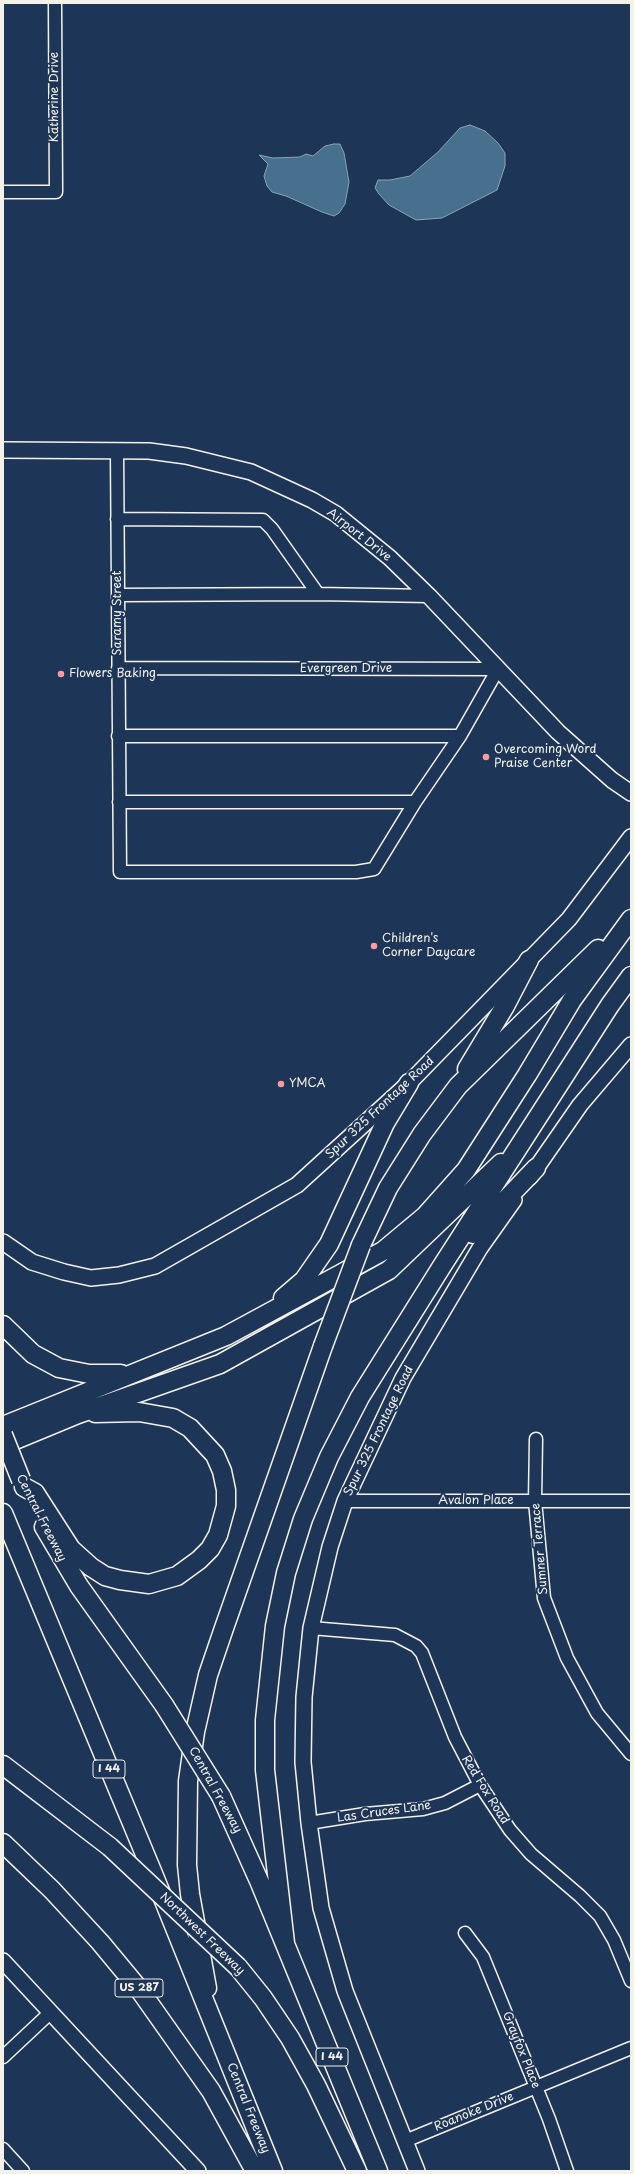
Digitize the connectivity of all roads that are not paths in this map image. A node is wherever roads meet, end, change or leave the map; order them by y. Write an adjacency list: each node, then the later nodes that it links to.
1 (55, 3): 2 (street, Katherine Drive)
2 (3, 192)
3 (3, 450): 4 (main road, Airport Drive)
4 (117, 450): 5 (street, Saramy Street); 8 (main road, Airport Drive)
5 (118, 519): 6 (street); 7 (street, Saramy Street)
6 (318, 594): 7 (street); 8 (street)
7 (118, 595): 9 (street, Saramy Street)
8 (429, 596): 10 (main road, Airport Drive)
9 (118, 668): 10 (street, Evergreen Drive); 11 (street, Saramy Street)
10 (498, 669): 12 (street); 13 (main road, Airport Drive)
11 (118, 736): 12 (street); 14 (street, Saramy Street)
12 (460, 736): 15 (street)
13 (631, 793)
14 (119, 802): 15 (street); 15 (street, Saramy Street)
15 (416, 802)
16 (631, 837): 18 (main road, Spur 325 Frontage Road)
17 (631, 918): 22 (highway); 27 (highway)
18 (529, 960): 21 (main road, Spur 325 Frontage Road); 22 (highway)
19 (631, 976): 23 (highway)
20 (631, 1045): 24 (main road, Spur 325 Frontage Road)
21 (409, 1083): 25 (main road, Spur 325 Frontage Road); 27 (highway)
22 (458, 1086): 51 (highway, bridge)
23 (525, 1140): 26 (highway); 30 (highway)
24 (536, 1168): 26 (highway); 36 (main road, Spur 325 Frontage Road)
25 (3, 1242)
26 (442, 1266): 47 (highway)
27 (255, 1321): 29 (highway)
28 (3, 1325): 29 (highway)
29 (129, 1374): 31 (highway)
30 (78, 1414): 34 (highway); 35 (highway)
31 (3, 1426)
32 (3, 1435): 35 (highway, Central Freeway / I 44, bridge)
33 (536, 1439): 37 (street, Sumner Terrace)
34 (3, 1445)
35 (23, 1483): 47 (highway, Central Freeway / I 44, bridge)
36 (345, 1501): 37 (street, Avalon Place); 40 (main road)
37 (535, 1501): 38 (street, Avalon Place); 41 (street, Sumner Terrace)
38 (631, 1501)
39 (3, 1513): 51 (highway, Central Freeway / I 44)
40 (311, 1628): 43 (street, Red Fox Road); 44 (main road)
41 (631, 1754)
42 (3, 1765): 61 (highway, Northwest Freeway, bridge)
43 (480, 1785): 44 (street, Las Cruces Lane); 49 (street, Red Fox Road)
44 (309, 1823): 55 (main road)
45 (3, 1844): 59 (highway, US 287)
46 (465, 1933): 54 (street, Grayfox Place)
47 (285, 1943): 62 (highway, Central Freeway / I 44)
48 (3, 1961): 50 (main road)
49 (631, 1981)
50 (51, 2012): 53 (street); 58 (main road)
51 (215, 2026): 60 (highway, Central Freeway / I 44)
52 (631, 2048): 54 (street, Roanoke Drive)
53 (3, 2057)
54 (536, 2087): 55 (street, Roanoke Drive); 64 (street, Grayfox Place)
55 (405, 2140): 63 (main road)
56 (3, 2149): 57 (street)
57 (23, 2171)
58 (198, 2171)
59 (256, 2171)
60 (273, 2171)
61 (357, 2171)
62 (378, 2171)
63 (417, 2171)
64 (567, 2171)

